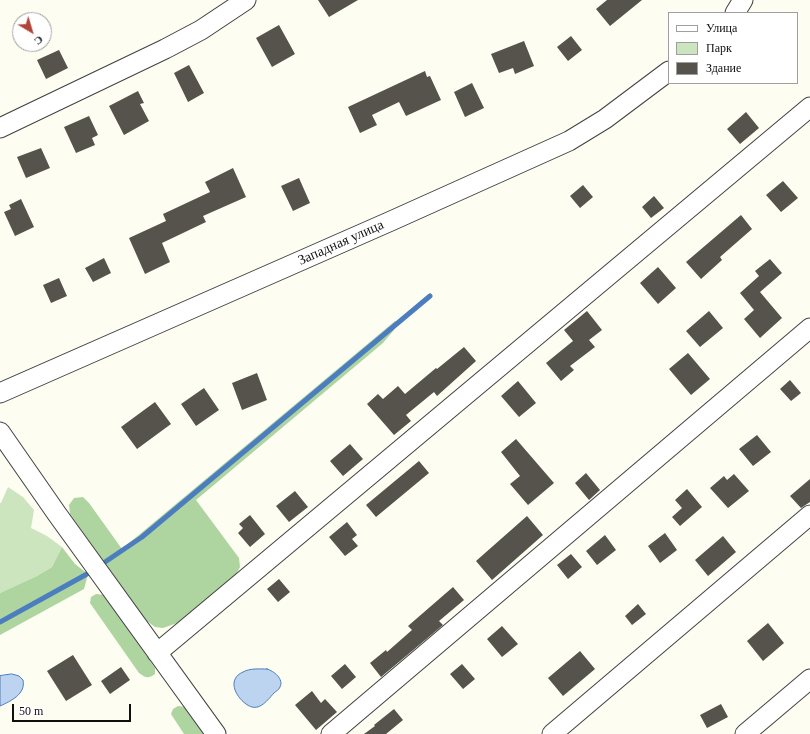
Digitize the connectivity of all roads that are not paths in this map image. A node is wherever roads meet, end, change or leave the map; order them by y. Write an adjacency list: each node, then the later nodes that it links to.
1 (246, 0): 6 (street)
2 (744, 0): 3 (street)
3 (736, 12)
4 (668, 72): 8 (street, Западная улица)
5 (810, 107): 11 (street)
6 (0, 128)
7 (810, 328): 14 (street)
8 (0, 393)
9 (0, 432): 11 (street)
10 (810, 515): 15 (street)
11 (157, 653): 13 (street)
12 (810, 679): 16 (street)
13 (216, 734)
14 (331, 734)
15 (552, 734)
16 (744, 734)

